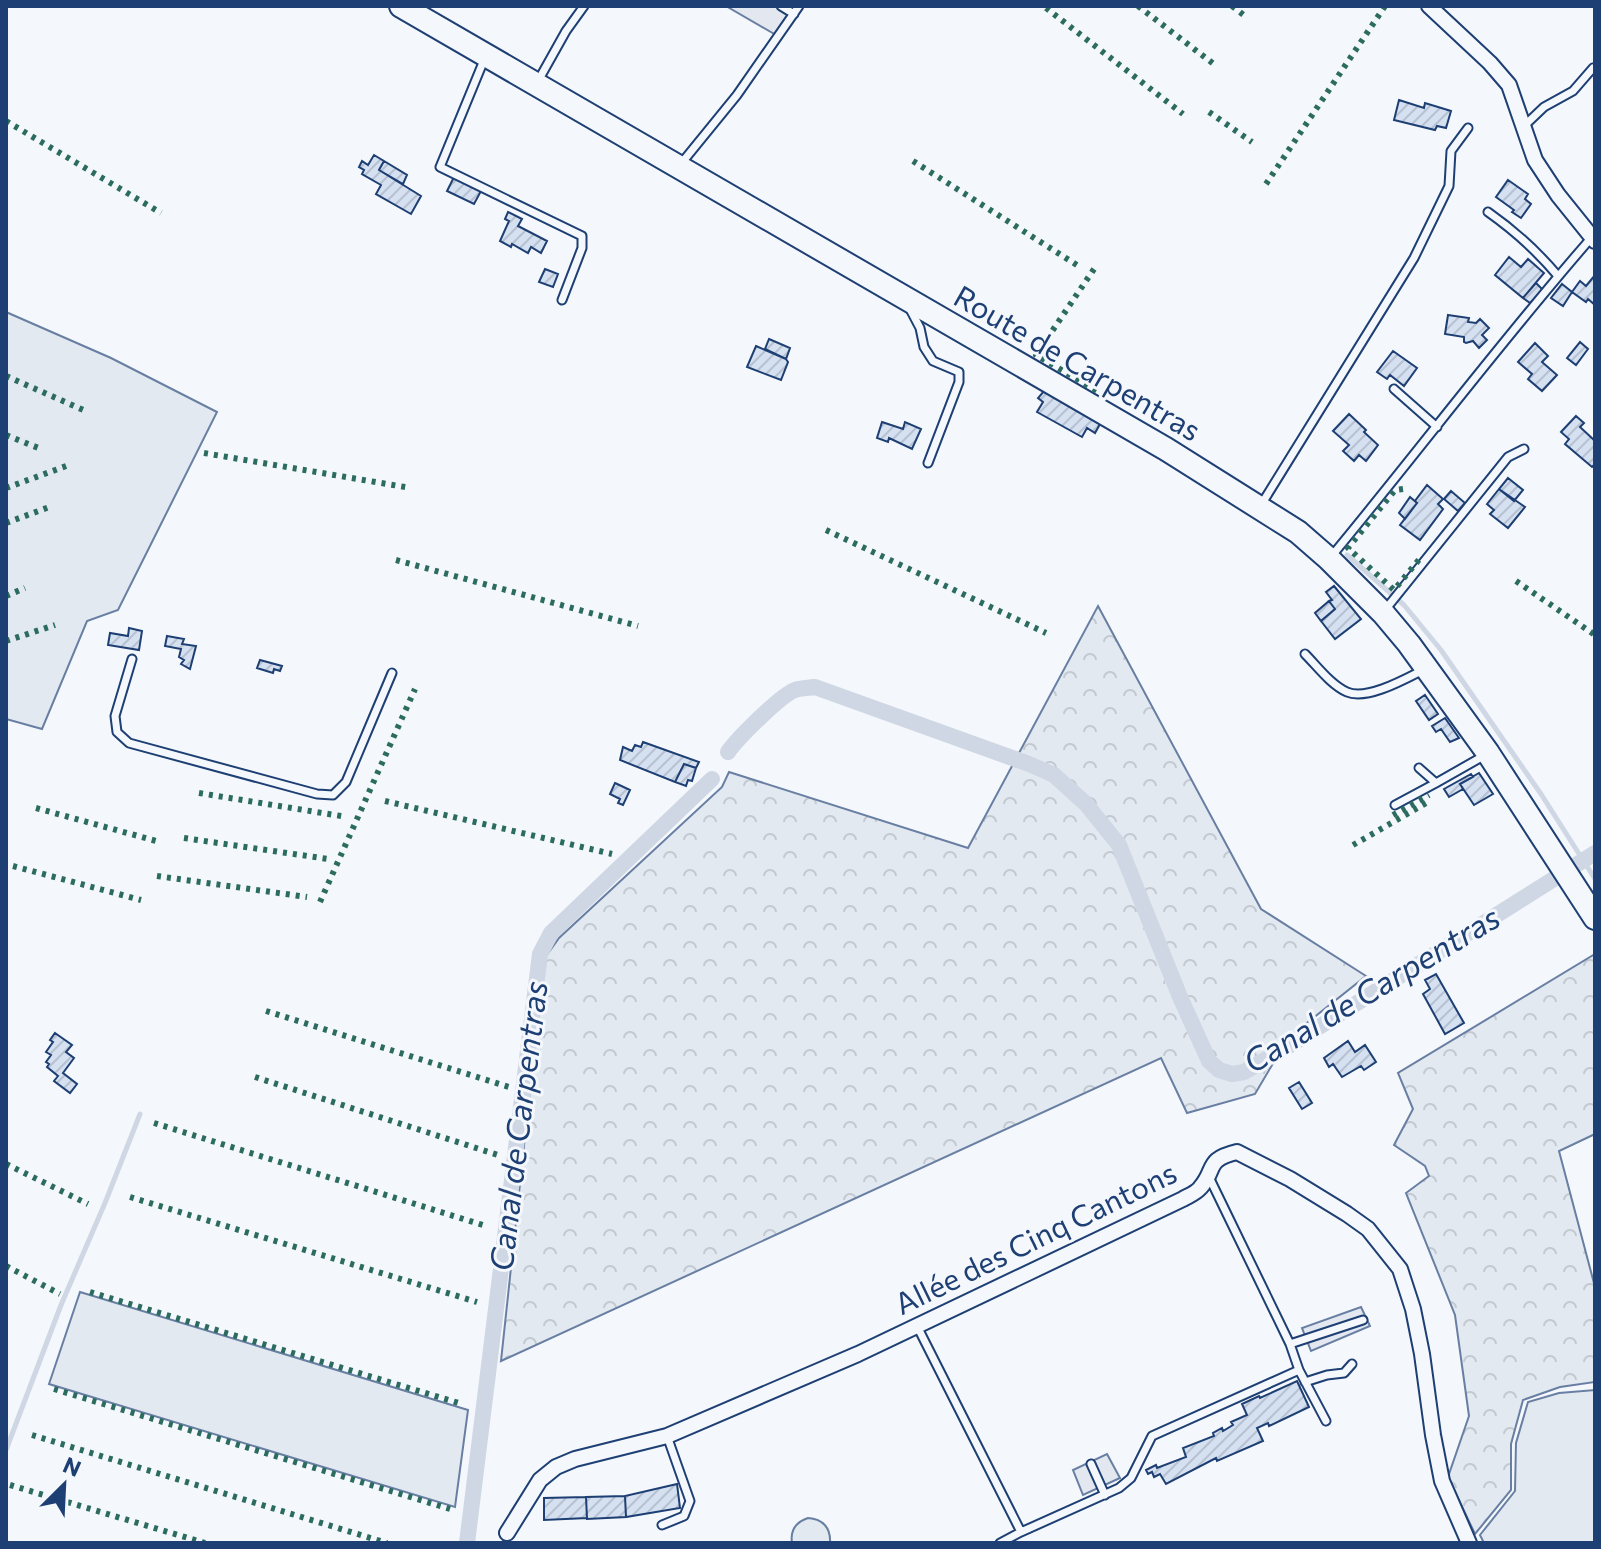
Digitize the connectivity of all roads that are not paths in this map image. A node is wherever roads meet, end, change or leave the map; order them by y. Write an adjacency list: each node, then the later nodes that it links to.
1 (584, 6): 8 (lane)
2 (781, 6): 5 (lane)
3 (1429, 6): 9 (street)
4 (414, 9): 6 (main road, Route de Carpentras)
5 (796, 10): 11 (lane)
6 (486, 54): 8 (main road, Route de Carpentras); 16 (lane)
7 (1593, 68): 9 (lane)
8 (537, 83): 11 (main road, Route de Carpentras)
9 (1523, 127): 13 (street)
10 (1468, 128): 21 (lane)
11 (679, 166): 15 (main road, Route de Carpentras)
12 (1488, 212): 14 (lane)
13 (1593, 239): 14 (lane)
14 (1558, 276): 18 (lane)
15 (903, 297): 20 (lane); 21 (main road, Route de Carpentras)
16 (562, 300)
17 (1394, 389): 18 (lane)
18 (1437, 427): 22 (lane)
19 (1524, 449): 23 (lane)
20 (928, 463)
21 (1260, 507): 22 (main road, Route de Carpentras)
22 (1329, 559): 23 (main road, Route de Carpentras)
23 (1383, 613): 26 (main road, Route de Carpentras)
24 (1305, 654): 26 (lane)
25 (132, 659): 27 (lane)
26 (1427, 668): 28 (main road, Route de Carpentras)
27 (392, 673)
28 (1488, 753): 30 (lane); 32 (main road, Route de Carpentras)
29 (1419, 768): 30 (lane)
30 (1436, 783): 31 (lane)
31 (1395, 805)
32 (1595, 918)
33 (1208, 1175): 35 (street, Allée des Cinq Cantons); 36 (lane); 48 (street, Allée des Cinq Cantons)
34 (1363, 1320): 36 (lane)
35 (917, 1326): 41 (street, Allée des Cinq Cantons); 45 (lane)
36 (1290, 1344): 38 (lane)
37 (1352, 1364): 39 (lane)
38 (1299, 1370): 39 (lane); 43 (lane)
39 (1305, 1382): 40 (lane)
40 (1326, 1421)
41 (667, 1436): 44 (lane); 46 (street, Allée des Cinq Cantons)
42 (1091, 1464): 43 (lane)
43 (1105, 1495): 45 (lane)
44 (662, 1525)
45 (1021, 1532): 47 (lane)
46 (507, 1533)
47 (1000, 1543)
48 (1469, 1543)

